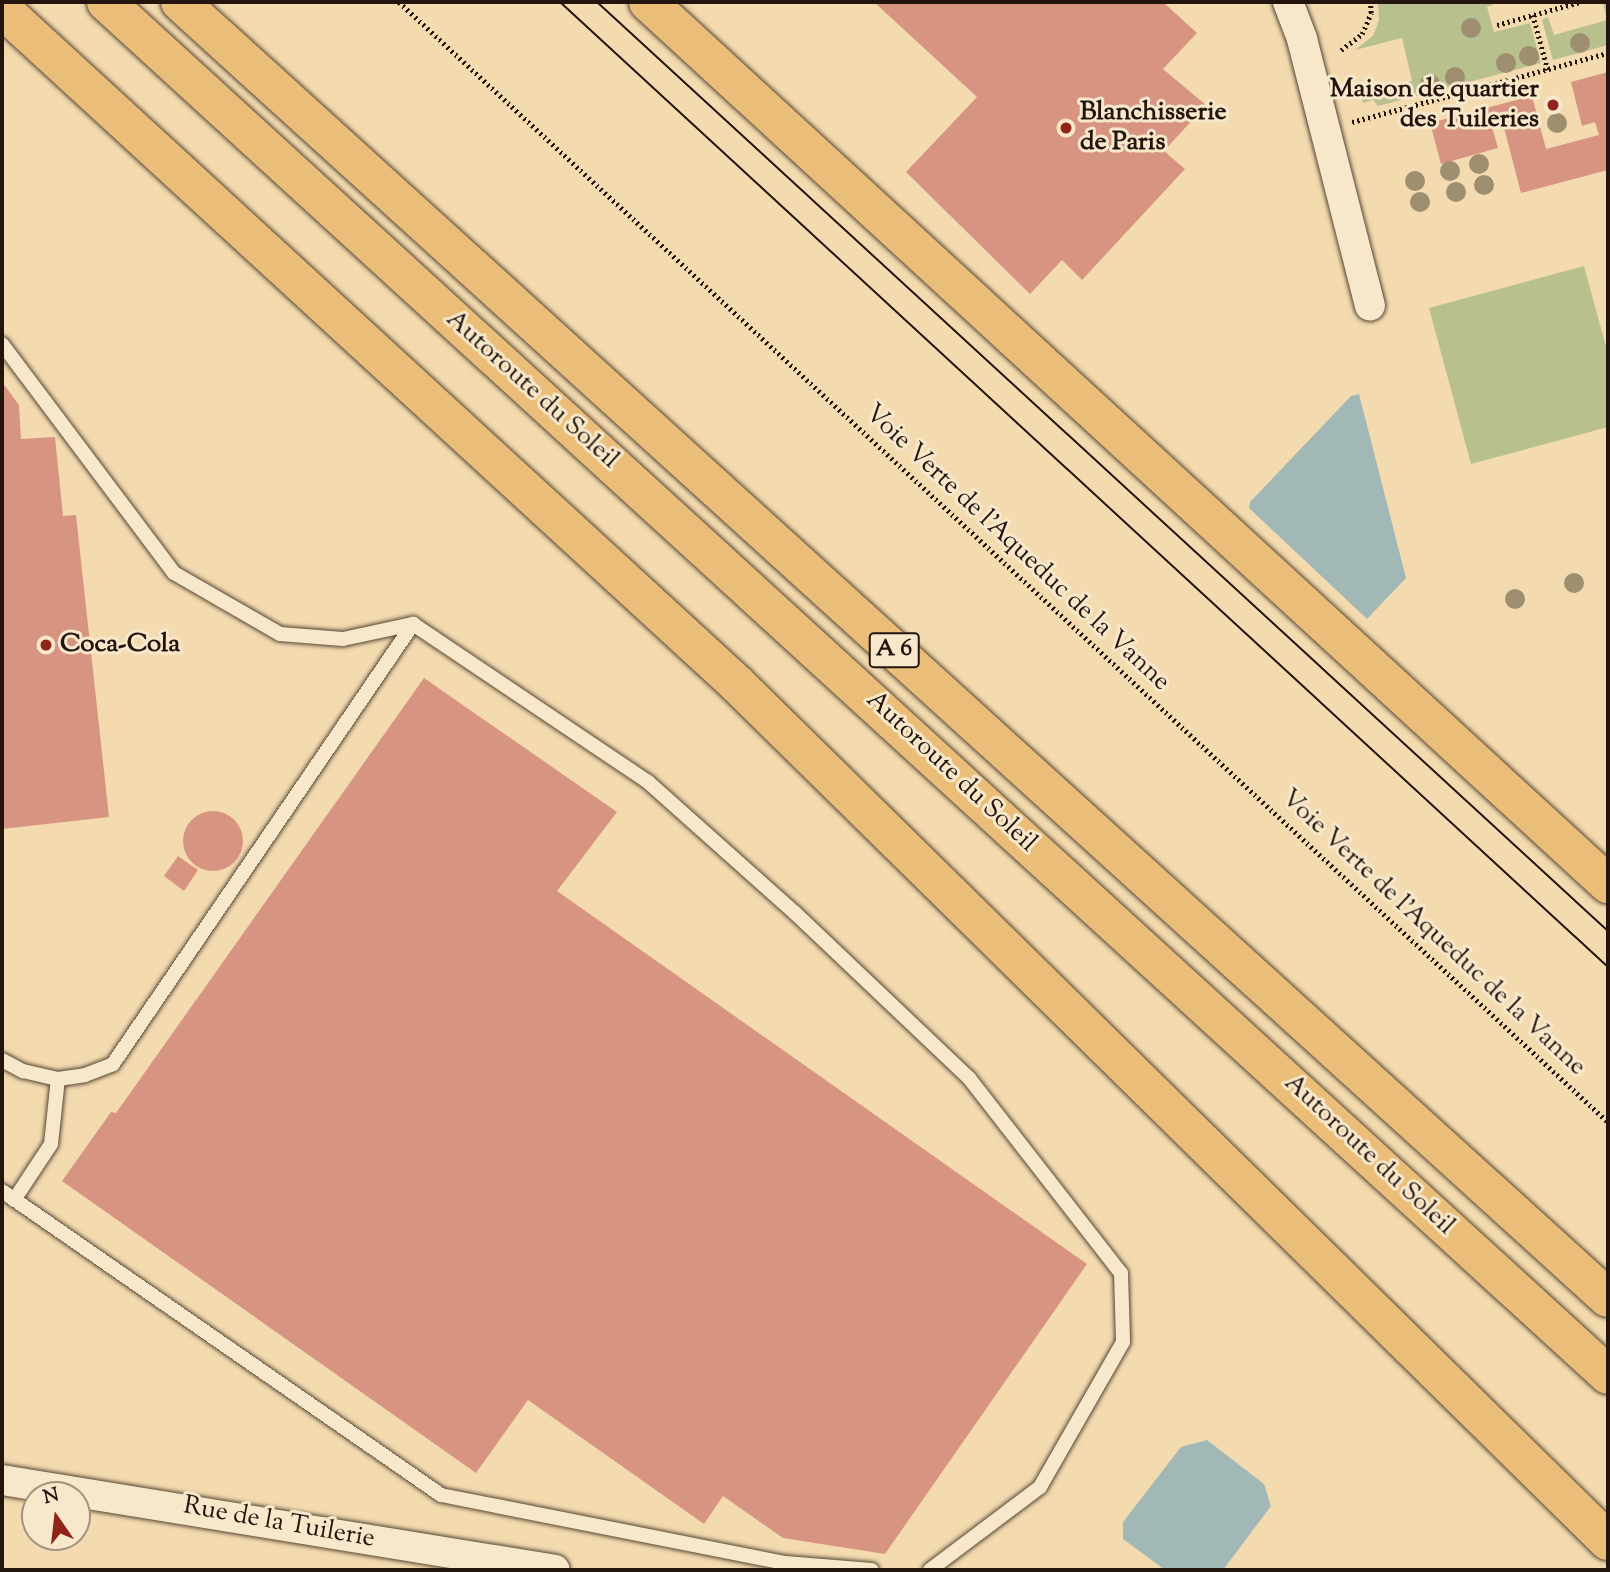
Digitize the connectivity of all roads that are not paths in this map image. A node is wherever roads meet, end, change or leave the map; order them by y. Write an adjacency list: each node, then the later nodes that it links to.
1 (106, 2): 16 (main road, Autoroute du Soleil / A 6)
2 (180, 2): 15 (main road, Autoroute du Soleil / A 6)
3 (648, 2): 11 (main road)
4 (1288, 2): 8 (street)
5 (2, 9): 7 (main road)
6 (2, 18): 7 (main road)
7 (91, 94): 18 (main road)
8 (1370, 304)
9 (2, 344): 10 (lane)
10 (413, 624): 13 (lane); 22 (lane)
11 (1608, 884)
12 (2, 1060): 13 (lane)
13 (58, 1079): 14 (lane)
14 (8, 1196): 21 (lane)
15 (1608, 1298)
16 (1608, 1375)
17 (2, 1480): 19 (street, Rue de la Tuilerie)
18 (1608, 1541)
19 (454, 1562): 20 (street, Rue de la Tuilerie)
20 (555, 1570)
21 (872, 1570)
22 (930, 1570)

